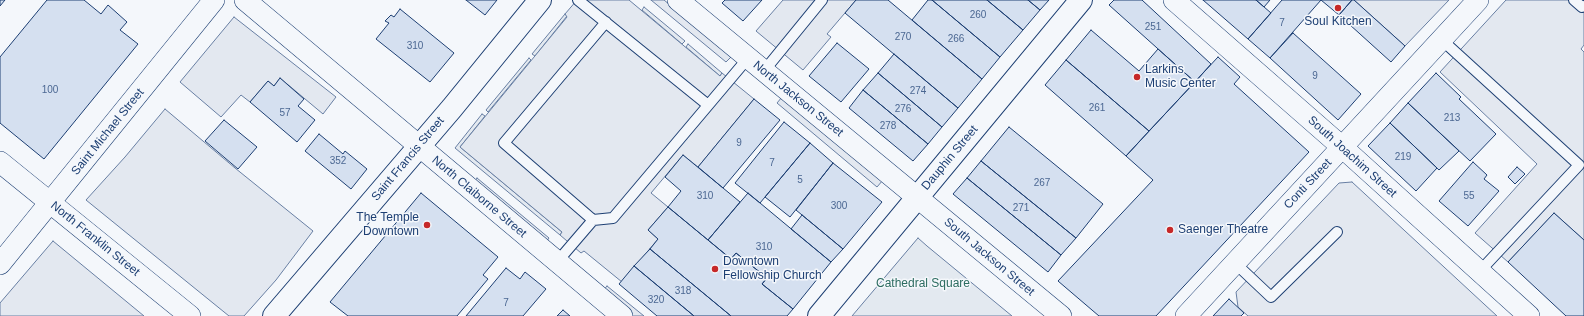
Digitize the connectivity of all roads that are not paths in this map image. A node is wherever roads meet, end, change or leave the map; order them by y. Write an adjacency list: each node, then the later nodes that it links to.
1 (214, 0): 22 (street, Saint Michael Street)
2 (245, 0): 17 (street, North Claiborne Street)
3 (540, 0): 17 (street, Saint Francis Street)
4 (578, 0): 12 (lane)
5 (678, 0): 14 (street, North Jackson Street)
6 (822, 0): 15 (lane)
7 (1081, 0): 21 (street, Dauphin Street)
8 (1174, 0): 18 (street, South Joachim Street)
9 (1478, 0): 13 (street, Conti Street)
10 (1574, 0): 11 (lane)
11 (1584, 6)
12 (606, 22): 16 (lane); 23 (lane)
13 (1442, 40): 18 (street, Conti Street); 20 (lane)
14 (748, 58): 15 (street, North Jackson Street); 16 (lane)
15 (764, 71): 21 (street, North Jackson Street)
16 (708, 105): 23 (lane)
17 (419, 146): 25 (street, North Claiborne Street); 30 (street, Saint Francis Street)
18 (1342, 147): 26 (street, Conti Street); 28 (street, South Joachim Street)
19 (0, 162): 22 (street, North Franklin Street)
20 (1581, 168): 28 (lane)
21 (918, 197): 32 (street, Dauphin Street); 33 (street, South Jackson Street)
22 (50, 203): 27 (street, Saint Michael Street); 29 (street, North Franklin Street)
23 (593, 220): 25 (lane)
24 (1337, 232): 26 (lane)
25 (557, 262): 31 (street, North Claiborne Street)
26 (1235, 263): 34 (street, Conti Street)
27 (0, 264)
28 (1480, 271): 35 (street, South Joachim Street)
29 (190, 316)
30 (274, 316)
31 (622, 316)
32 (819, 316)
33 (1061, 316)
34 (1186, 316)
35 (1529, 316)

